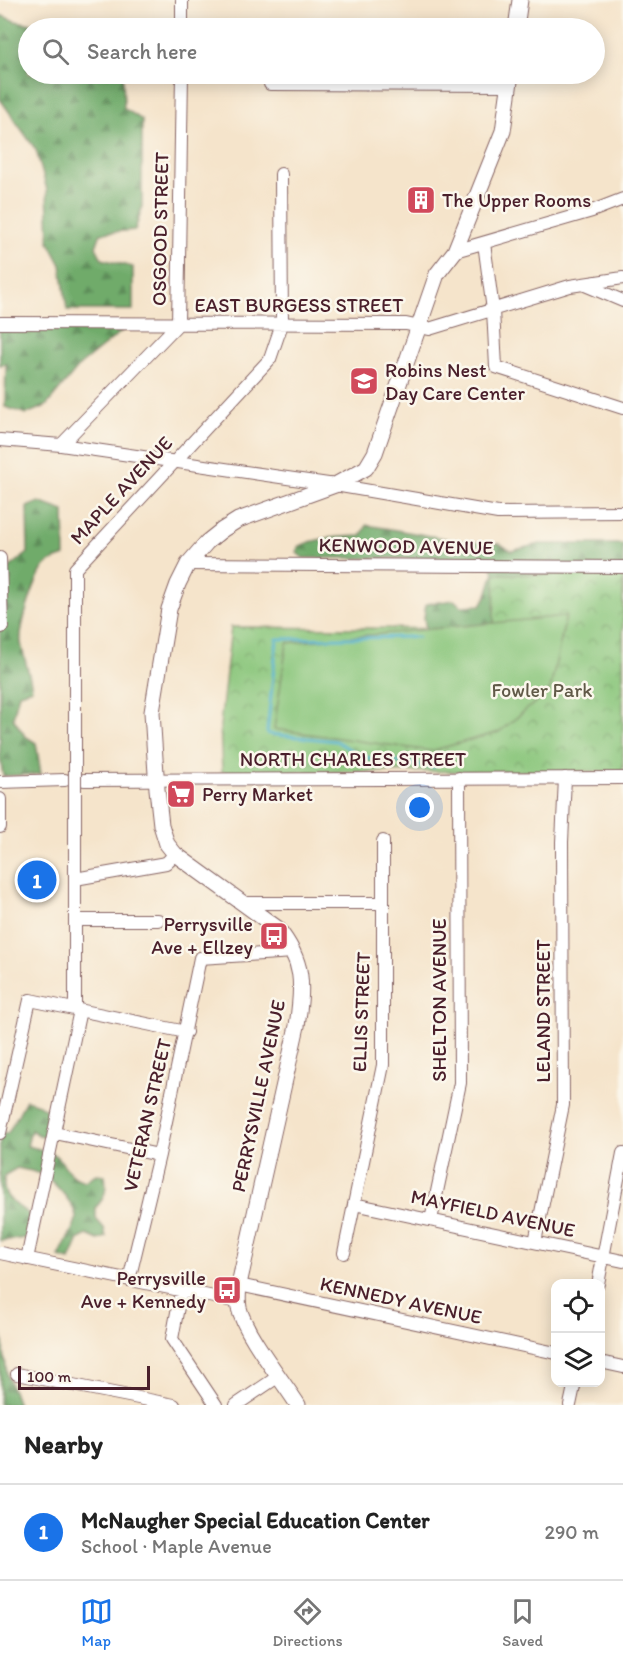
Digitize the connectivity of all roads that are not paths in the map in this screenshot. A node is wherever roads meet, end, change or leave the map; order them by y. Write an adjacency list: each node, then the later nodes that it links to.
1 (182, 0): 3 (street)
2 (520, 0): 4 (main road)
3 (182, 18)
4 (517, 18)
5 (182, 84): 16 (street, OSGOOD STREET)
6 (510, 84): 10 (main road, PERRYSVILLE AVENUE)
7 (280, 174): 17 (street, MAPLE AVENUE)
8 (623, 199): 9 (street)
9 (484, 243): 10 (street); 14 (street)
10 (455, 251): 18 (main road, PERRYSVILLE AVENUE)
11 (623, 278): 12 (street, EAST BURGESS STREET)
12 (584, 284): 13 (street); 14 (street, EAST BURGESS STREET)
13 (623, 301)
14 (493, 310): 18 (street, EAST BURGESS STREET); 19 (street)
15 (0, 323): 16 (street, EAST BURGESS STREET)
16 (178, 324): 17 (street, EAST BURGESS STREET); 21 (street, OSGOOD STREET)
17 (282, 324): 18 (street, EAST BURGESS STREET); 22 (street, MAPLE AVENUE)
18 (418, 326): 23 (main road, PERRYSVILLE AVENUE)
19 (623, 408)
20 (0, 440): 21 (street)
21 (61, 445): 22 (street)
22 (172, 463): 23 (street); 35 (street, MAPLE AVENUE, bridge)
23 (335, 485): 24 (street); 26 (main road, PERRYSVILLE AVENUE)
24 (623, 512)
25 (0, 558): 28 (street)
26 (188, 564): 27 (street, KENWOOD AVENUE); 33 (main road, PERRYSVILLE AVENUE)
27 (623, 567)
28 (1, 627)
29 (564, 777): 30 (street, NORTH CHARLES STREET); 31 (street, NORTH CHARLES STREET); 54 (street, LELAND STREET)
30 (459, 778): 33 (street, NORTH CHARLES STREET); 53 (street, SHELTON AVENUE)
31 (623, 778)
32 (65, 780): 34 (street)
33 (156, 780): 35 (street, NORTH CHARLES STREET); 39 (main road, PERRYSVILLE AVENUE)
34 (0, 782)
35 (79, 784): 40 (street, MAPLE AVENUE)
36 (0, 799): 37 (street)
37 (0, 827)
38 (383, 841): 42 (street, ELLIS STREET)
39 (175, 854): 40 (street); 41 (main road, PERRYSVILLE AVENUE)
40 (75, 879): 43 (street, MAPLE AVENUE)
41 (244, 903): 42 (street); 45 (main road, PERRYSVILLE AVENUE)
42 (383, 903): 52 (street, ELLIS STREET)
43 (75, 920): 44 (street); 46 (street, MAPLE AVENUE)
44 (158, 920)
45 (294, 952): 47 (street, VETERAN STREET); 62 (main road, PERRYSVILLE AVENUE)
46 (77, 1010): 47 (street); 48 (street, MAPLE AVENUE); 49 (street)
47 (186, 1032): 51 (street, VETERAN STREET)
48 (55, 1132): 51 (street); 58 (street, MAPLE AVENUE)
49 (0, 1133)
50 (623, 1153): 57 (street)
51 (159, 1155): 61 (street, VETERAN STREET)
52 (354, 1204): 53 (street, MAYFIELD AVENUE); 56 (street, ELLIS STREET)
53 (431, 1220): 54 (street, MAYFIELD AVENUE)
54 (535, 1242): 57 (street, MAYFIELD AVENUE)
55 (0, 1253): 58 (street)
56 (344, 1253)
57 (604, 1257): 59 (street, MAYFIELD AVENUE); 60 (street)
58 (27, 1259): 61 (street)
59 (623, 1261)
60 (599, 1279)
61 (129, 1280): 63 (street)
62 (239, 1286): 64 (main road, PERRYSVILLE AVENUE); 65 (street, KENNEDY AVENUE)
63 (181, 1291): 64 (street); 72 (street)
64 (238, 1302): 69 (main road, PERRYSVILLE AVENUE)
65 (551, 1352)
66 (605, 1363): 67 (street)
67 (623, 1367)
68 (17, 1374): 71 (street)
69 (279, 1376): 73 (street); 74 (main road, PERRYSVILLE AVENUE)
70 (574, 1387): 75 (street)
71 (174, 1405)
72 (216, 1405)
73 (236, 1405)
74 (298, 1405)
75 (570, 1405)

